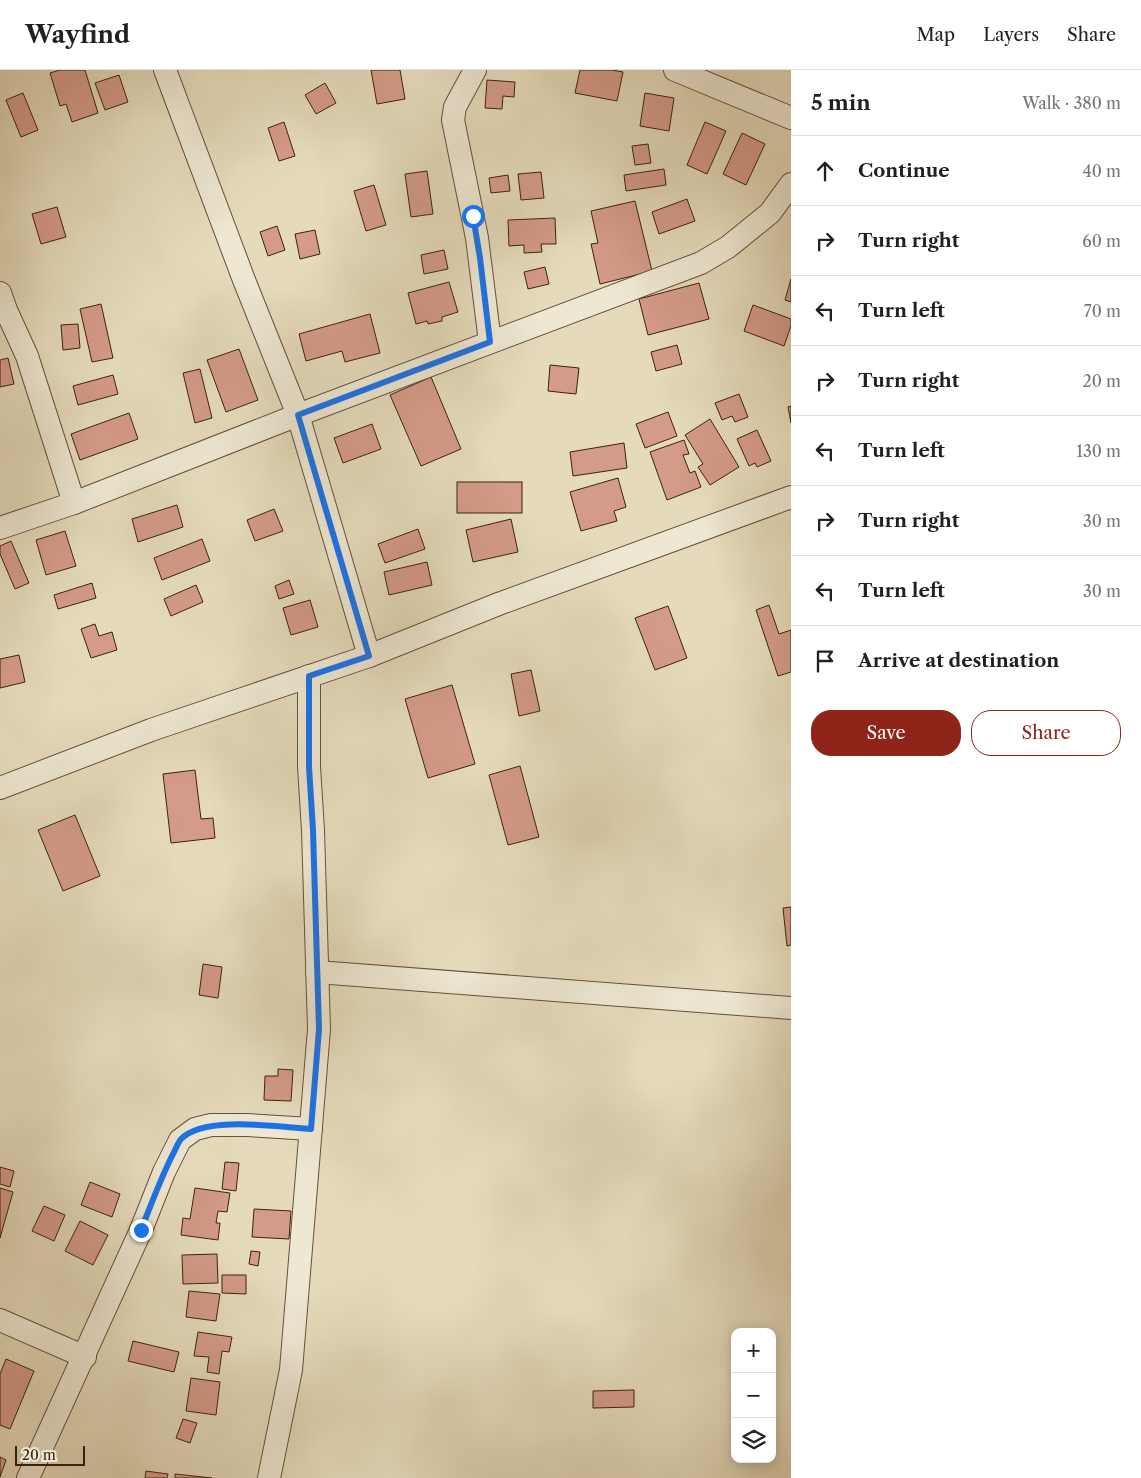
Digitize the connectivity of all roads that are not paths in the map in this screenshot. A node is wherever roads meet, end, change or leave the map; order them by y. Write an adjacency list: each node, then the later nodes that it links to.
1 (164, 70): 8 (street)
2 (475, 70): 7 (street)
3 (675, 70): 4 (street)
4 (791, 118)
5 (791, 184): 7 (street)
6 (2, 304): 10 (street)
7 (490, 342): 8 (street)
8 (298, 415): 10 (street); 12 (street)
9 (791, 497): 12 (street)
10 (74, 503): 11 (street)
11 (0, 528)
12 (369, 656): 13 (street)
13 (309, 676): 14 (street); 15 (street)
14 (0, 788)
15 (317, 972): 16 (street); 17 (street)
16 (791, 1008)
17 (311, 1129): 19 (street); 21 (street)
18 (0, 1320): 19 (street)
19 (85, 1357): 20 (street)
20 (28, 1478)
21 (269, 1478)

